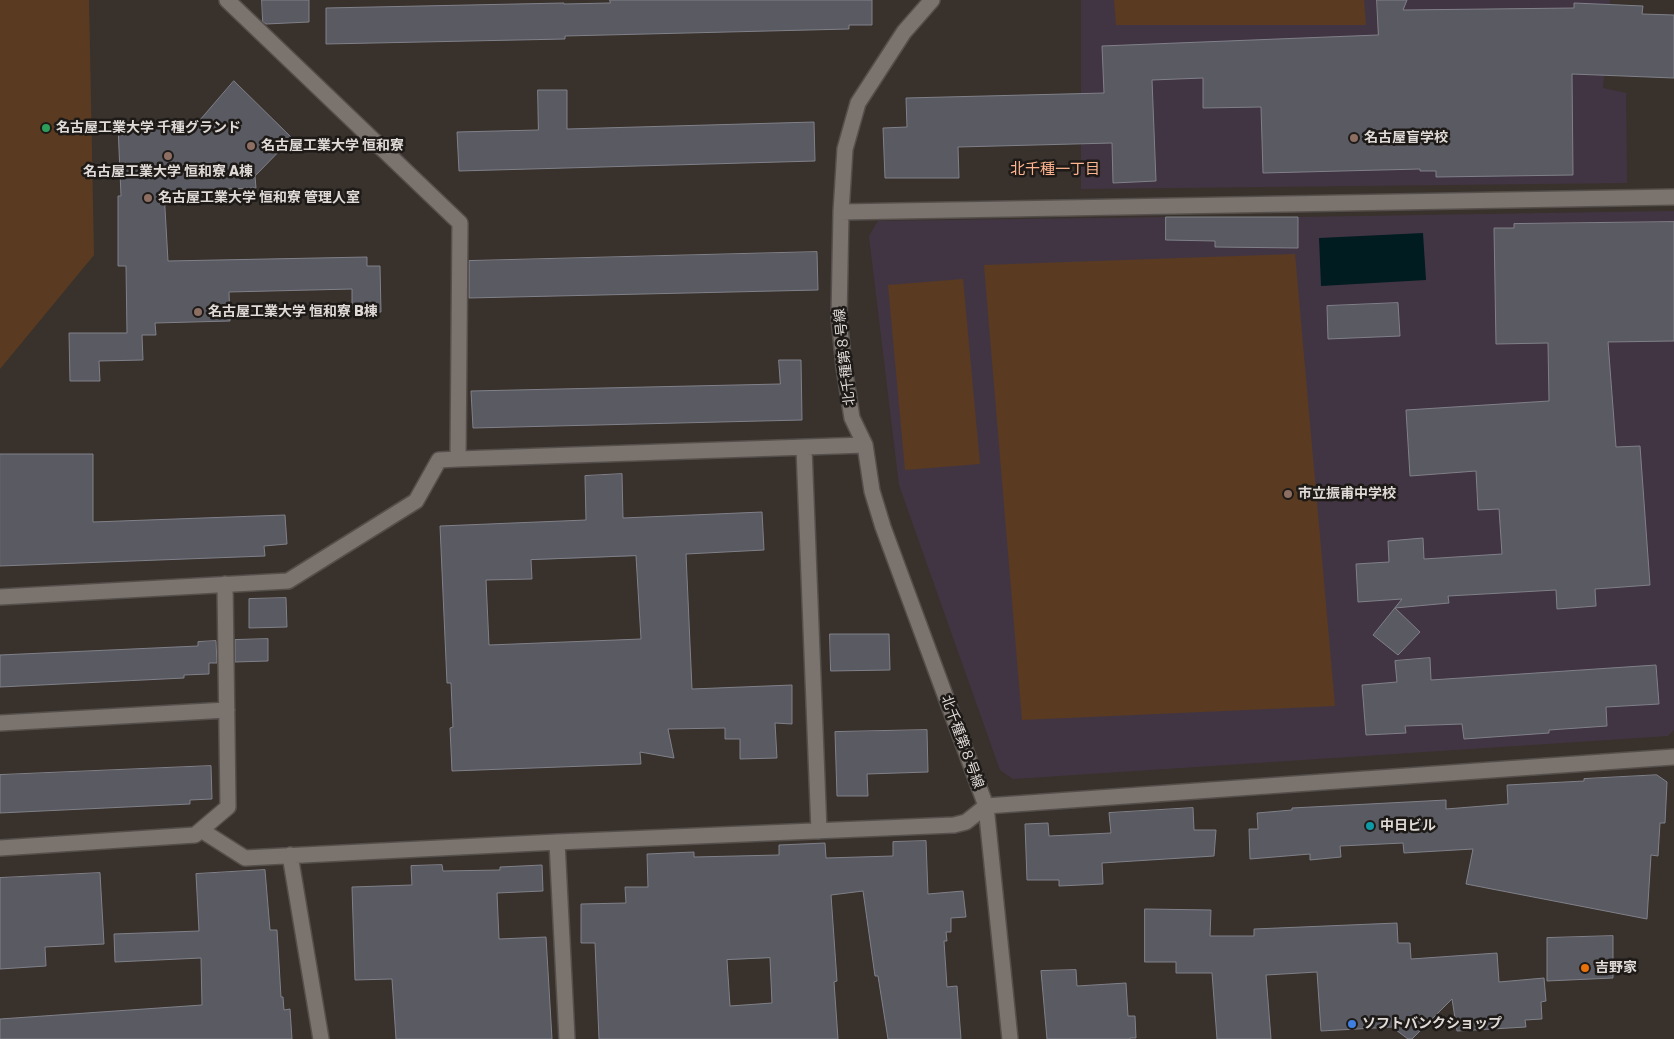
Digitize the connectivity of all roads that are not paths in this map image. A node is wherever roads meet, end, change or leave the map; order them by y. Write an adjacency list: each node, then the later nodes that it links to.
1 (227, 0): 7 (street)
2 (932, 0): 4 (street, 北千種第８号線)
3 (1674, 197): 4 (street)
4 (841, 212): 5 (street, 北千種第８号線)
5 (865, 445): 6 (street); 13 (street, 北千種第８号線)
6 (804, 448): 7 (street); 15 (street)
7 (458, 459): 8 (street)
8 (225, 584): 9 (street); 10 (street)
9 (0, 597)
10 (227, 710): 11 (street); 14 (street)
11 (0, 723)
12 (1674, 757): 13 (street)
13 (986, 806): 15 (street); 21 (street, 北千種第８号線)
14 (201, 830): 17 (street); 18 (street)
15 (820, 830): 16 (street)
16 (556, 842): 18 (street); 20 (street)
17 (0, 848)
18 (290, 855): 19 (street)
19 (321, 1039)
20 (567, 1039)
21 (1010, 1039)

